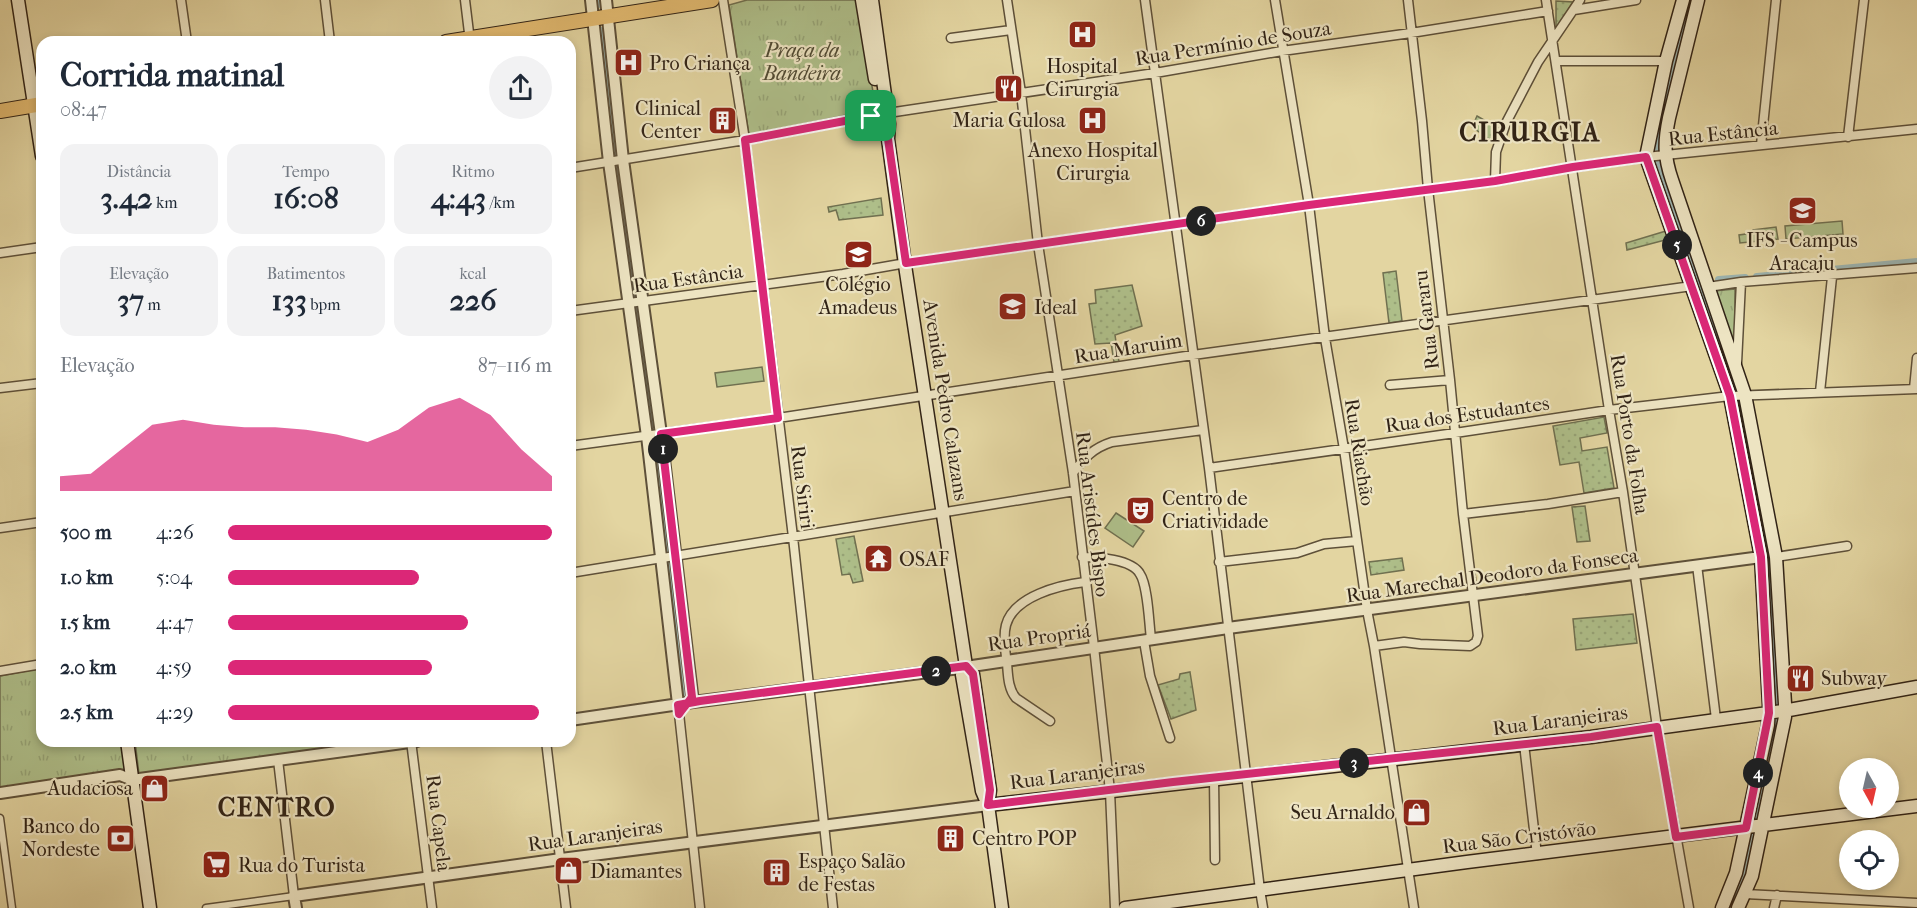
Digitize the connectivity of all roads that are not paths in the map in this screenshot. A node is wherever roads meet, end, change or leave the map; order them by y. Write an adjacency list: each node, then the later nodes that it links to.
1 (18, 0): 39 (main road)
2 (181, 0): 28 (street)
3 (325, 0): 29 (street)
4 (465, 0): 30 (street)
5 (591, 0): 25 (street)
6 (606, 0): 24 (street)
7 (712, 0): 24 (main road)
8 (723, 0): 45 (street, Rua Siriri)
9 (862, 0): 42 (main road, Avenida Pedro Calazans)
10 (872, 0): 42 (main road, Avenida Pedro Calazans)
11 (1007, 0): 26 (street, Rua Aristídes Bispo)
12 (1145, 0): 37 (street)
13 (1275, 0): 34 (street, Rua Riachão)
14 (1407, 0): 27 (street, Rua Gararu)
15 (1546, 0): 22 (street, Rua Porto da Folha)
16 (1580, 0): 23 (street)
17 (1636, 0): 23 (street)
18 (1683, 0): 36 (main road)
19 (1698, 0): 47 (main road)
20 (1776, 0): 46 (street)
21 (1864, 0): 44 (street)
22 (1548, 10): 27 (street, Rua Permínio de Souza); 33 (street, Rua Porto da Folha)
23 (1574, 10): 33 (street)
24 (608, 18): 25 (main road); 49 (street)
25 (594, 21): 31 (main road); 49 (street)
26 (1011, 30): 32 (street); 38 (street, Rua Aristídes Bispo)
27 (1411, 33): 34 (street, Rua Permínio de Souza); 53 (street, Rua Gararu)
28 (186, 36)
29 (329, 36)
30 (470, 36)
31 (496, 36)
32 (951, 38)
33 (1553, 40): 35 (street, Rua Porto da Folha); 52 (street)
34 (1282, 51): 37 (street, Rua Permínio de Souza); 54 (street, Rua Riachão)
35 (1557, 61): 36 (street); 51 (street, Rua Porto da Folha)
36 (1666, 61): 48 (main road)
37 (1155, 73): 38 (street, Rua Permínio de Souza); 55 (street)
38 (1021, 93): 42 (street, Rua Permínio de Souza); 56 (street, Rua Aristídes Bispo)
39 (36, 94)
40 (36, 105): 41 (main road)
41 (0, 111)
42 (884, 114): 45 (street, Rua Permínio de Souza); 59 (main road, Avenida Pedro Calazans)
43 (1917, 129): 44 (street, Rua Estância)
44 (1848, 137): 46 (street, Rua Estância)
45 (745, 140): 49 (street, Rua Permínio de Souza); 63 (street, Rua Siriri)
46 (1761, 145): 47 (street, Rua Estância)
47 (1664, 155): 48 (street, Rua Estância); 65 (main road)
48 (1647, 157): 51 (street, Rua Estância); 64 (main road)
49 (616, 161): 50 (street, Rua Permínio de Souza); 67 (street)
50 (576, 167)
51 (1573, 167): 52 (street, Rua Estância); 66 (street, Rua Porto da Folha)
52 (1495, 181): 53 (street, Rua Estância)
53 (1428, 189): 54 (street, Rua Estância); 69 (street, Rua Gararu)
54 (1309, 205): 55 (street, Rua Estância); 70 (street, Rua Riachão)
55 (1175, 225): 56 (street, Rua Estância); 71 (street)
56 (1038, 244): 59 (street, Rua Estância); 74 (street, Rua Aristídes Bispo)
57 (36, 248): 58 (street)
58 (0, 253)
59 (906, 263): 63 (street, Rua Estância); 81 (main road, Avenida Pedro Calazans)
60 (1917, 268): 61 (street)
61 (1832, 276): 62 (street); 80 (street)
62 (1741, 282): 65 (street); 73 (street)
63 (763, 285): 67 (street, Rua Estância); 85 (street, Rua Siriri)
64 (1692, 286): 66 (street, Rua Maruim); 82 (main road)
65 (1708, 287): 73 (main road)
66 (1593, 300): 69 (street, Rua Maruim); 84 (street, Rua Porto da Folha)
67 (635, 302): 68 (street, Rua Estância); 88 (street)
68 (576, 310)
69 (1443, 320): 70 (street, Rua Maruim); 75 (street, Rua Gararu)
70 (1325, 338): 71 (street, Rua Maruim); 90 (street, Rua Riachão)
71 (1193, 355): 74 (street, Rua Maruim); 86 (street)
72 (1917, 358): 79 (street)
73 (1737, 369): 83 (main road)
74 (1057, 376): 81 (street, Rua Maruim); 92 (street, Rua Aristídes Bispo)
75 (1450, 380): 77 (street); 87 (street, Rua Gararu)
76 (36, 384): 78 (street)
77 (1390, 385)
78 (0, 388)
79 (1915, 389): 80 (street)
80 (1820, 392): 83 (street)
81 (926, 395): 85 (street, Rua Maruim); 95 (main road, Avenida Pedro Calazans)
82 (1730, 395): 83 (street, Rua dos Estudantes); 84 (street, Rua dos Estudantes); 104 (main road)
83 (1744, 395): 105 (main road)
84 (1608, 410): 87 (street, Rua dos Estudantes); 94 (street, Rua Porto da Folha)
85 (778, 418): 88 (street, Rua Maruim); 99 (street, Rua Siriri)
86 (1203, 430): 91 (street); 92 (street)
87 (1455, 433): 90 (street, Rua dos Estudantes); 96 (street, Rua Gararu)
88 (654, 435): 89 (street, Rua Maruim); 102 (street)
89 (576, 445)
90 (1344, 449): 91 (street, Rua dos Estudantes); 100 (street, Rua Riachão)
91 (1209, 468): 106 (street)
92 (1073, 473): 93 (street, Rua Aristídes Bispo)
93 (1075, 491): 95 (street); 103 (street, Rua Aristídes Bispo)
94 (1623, 492): 96 (street); 109 (street, Rua Porto da Folha)
95 (944, 511): 99 (street); 119 (main road, Avenida Pedro Calazans)
96 (1463, 514): 111 (street, Rua Gararu)
97 (36, 523): 98 (street)
98 (0, 528)
99 (793, 537): 102 (street); 122 (street, Rua Siriri)
100 (1357, 542): 106 (street); 112 (street, Rua Riachão)
101 (1847, 546): 105 (street)
102 (667, 557): 108 (street); 123 (street); 123 (street)
103 (1082, 557): 110 (street, Rua Aristídes Bispo); 114 (street)
104 (1761, 557): 107 (street, Rua Marechal Deodoro da Fonseca); 124 (main road)
105 (1776, 557): 124 (main road)
106 (1220, 562): 113 (street)
107 (1697, 565): 109 (street, Rua Marechal Deodoro da Fonseca); 126 (street)
108 (576, 572)
109 (1635, 573): 111 (street, Rua Marechal Deodoro da Fonseca); 128 (street, Rua Porto da Folha)
110 (1085, 582): 116 (street, Rua Aristídes Bispo); 117 (street)
111 (1473, 595): 112 (street, Rua Marechal Deodoro da Fonseca); 115 (street, Rua Gararu)
112 (1367, 610): 113 (street, Rua Marechal Deodoro da Fonseca); 115 (street, Rua Riachão)
113 (1228, 628): 114 (street, Rua Propriá); 137 (street)
114 (1147, 640): 116 (street, Rua Propriá); 129 (street)
115 (1374, 646): 135 (street, Rua Riachão)
116 (1094, 647): 117 (street, Rua Propriá); 140 (street, Rua Aristídes Bispo)
117 (1006, 660): 119 (street, Rua Propriá); 127 (street)
118 (36, 665): 120 (street)
119 (966, 666): 122 (street, Rua Propriá); 142 (main road, Avenida Pedro Calazans)
120 (0, 671)
121 (1917, 687): 124 (main road, Rua Laranjeiras)
122 (808, 688): 123 (street, Rua Propriá); 146 (street, Rua Siriri)
123 (686, 704): 125 (street, Rua Propriá); 149 (street)
124 (1777, 712): 126 (main road, Rua Laranjeiras); 145 (main road); 147 (main road)
125 (576, 719)
126 (1716, 719): 128 (main road, Rua Laranjeiras)
127 (1050, 721)
128 (1657, 727): 130 (main road, Rua Laranjeiras); 148 (street, Rua Porto da Folha)
129 (1170, 738)
130 (1524, 744): 135 (main road, Rua Laranjeiras); 150 (street)
131 (128, 747): 139 (main road)
132 (370, 747): 136 (street)
133 (414, 747): 154 (street, Rua Capela)
134 (547, 747): 151 (street)
135 (1392, 759): 137 (main road, Rua Laranjeiras); 153 (street, Rua Riachão)
136 (278, 760): 139 (street); 158 (street)
137 (1247, 775): 138 (main road, Rua Laranjeiras); 155 (street)
138 (1214, 778): 140 (main road, Rua Laranjeiras); 152 (street)
139 (132, 780): 141 (street); 161 (main road)
140 (1110, 791): 142 (main road, Rua Laranjeiras); 168 (street, Rua Aristídes Bispo)
141 (0, 793)
142 (988, 805): 146 (street, Rua Laranjeiras); 167 (main road, Avenida Pedro Calazans)
143 (1917, 806): 145 (main road, Rua São Cristóvão)
144 (0, 818): 160 (street)
145 (1763, 824): 147 (main road, Rua São Cristóvão); 156 (main road)
146 (823, 826): 149 (street, Rua Laranjeiras); 166 (street, Rua Siriri)
147 (1746, 827): 148 (main road, Rua São Cristóvão); 173 (main road)
148 (1676, 837): 150 (main road, Rua São Cristóvão); 172 (street, Rua Porto da Folha)
149 (692, 842): 151 (street, Rua Laranjeiras); 165 (street)
150 (1537, 855): 153 (main road, Rua São Cristóvão)
151 (561, 860): 154 (street, Rua Laranjeiras); 164 (street)
152 (1215, 860)
153 (1408, 870): 155 (main road, Rua São Cristóvão); 171 (street, Rua Riachão)
154 (429, 878): 158 (street, Rua Laranjeiras); 163 (street, Rua Capela)
155 (1260, 890): 169 (main road, Rua São Cristóvão); 170 (street)
156 (1745, 894): 157 (street); 174 (main road)
157 (1777, 895): 159 (street); 175 (street)
158 (295, 902): 162 (street, Rua Laranjeiras)
159 (1917, 903)
160 (12, 908)
161 (150, 908)
162 (206, 908)
163 (432, 908)
164 (566, 908)
165 (700, 908)
166 (833, 908)
167 (1002, 908)
168 (1115, 908)
169 (1125, 908)
170 (1263, 908)
171 (1414, 908)
172 (1689, 908)
173 (1722, 908)
174 (1738, 908)
175 (1774, 908)

